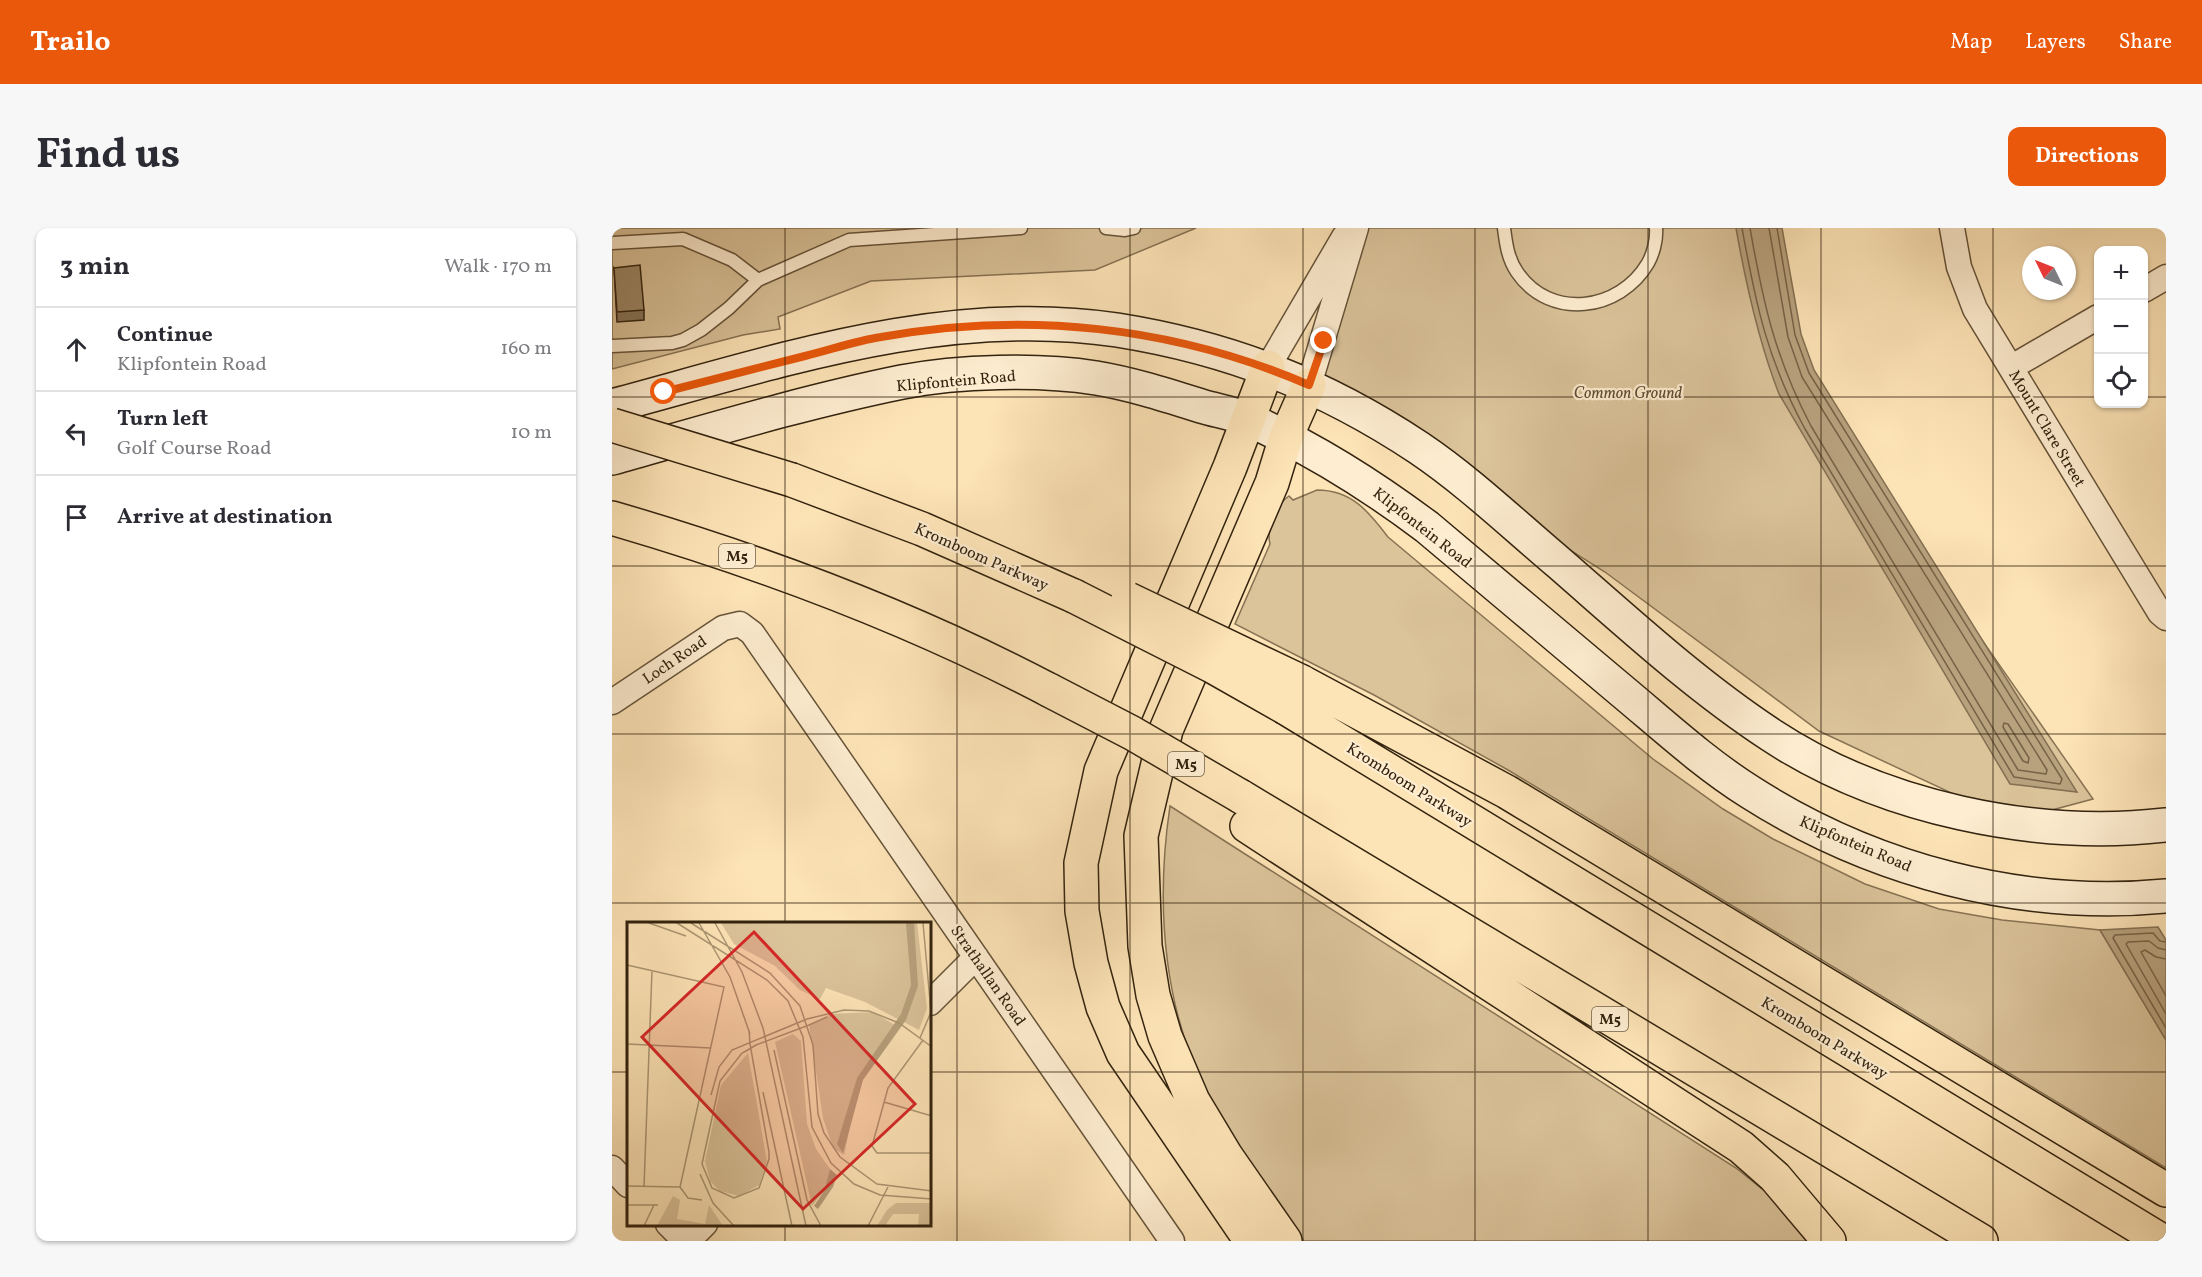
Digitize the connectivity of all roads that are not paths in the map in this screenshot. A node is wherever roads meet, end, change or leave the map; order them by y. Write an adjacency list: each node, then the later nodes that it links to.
1 (1021, 228): 11 (lane)
2 (1106, 228): 3 (lane)
3 (1134, 228)
4 (1349, 228): 15 (street)
5 (1356, 228): 17 (street)
6 (1504, 228): 7 (lane)
7 (1656, 228)
8 (1952, 228): 16 (street, Mount Clare Street)
9 (612, 243): 11 (lane)
10 (2166, 277): 12 (street)
11 (758, 280): 14 (lane)
12 (2148, 288)
13 (2094, 319): 16 (street)
14 (612, 346)
15 (1268, 367): 17 (main road); 18 (main road); 19 (highway)
16 (2012, 367): 24 (street, Mount Clare Street)
17 (1309, 385): 21 (highway); 29 (main road)
18 (612, 406)
19 (1247, 419): 21 (main road, Klipfontein Road); 22 (main road, Klipfontein Road); 40 (highway)
20 (612, 425): 26 (highway, Kromboom Parkway, bridge)
21 (1286, 437): 30 (main road, Klipfontein Road); 41 (highway)
22 (612, 458)
23 (612, 518): 28 (highway, M5, bridge)
24 (2166, 618)
25 (740, 624): 27 (street, Loch Road); 31 (street, Strathallan Road)
26 (1294, 695): 35 (highway); 44 (highway, Kromboom Parkway)
27 (612, 702)
28 (1235, 806): 42 (highway); 43 (highway, M5)
29 (2166, 825)
30 (2166, 896)
31 (976, 957): 32 (street); 39 (street, Strathallan Road)
32 (932, 1001)
33 (612, 1168): 34 (street)
34 (627, 1184)
35 (2166, 1190)
36 (670, 1226): 38 (street)
37 (703, 1226): 38 (street)
38 (686, 1241)
39 (1172, 1241)
40 (1251, 1241)
41 (1285, 1241)
42 (1829, 1241)
43 (1981, 1241)
44 (2162, 1241)

